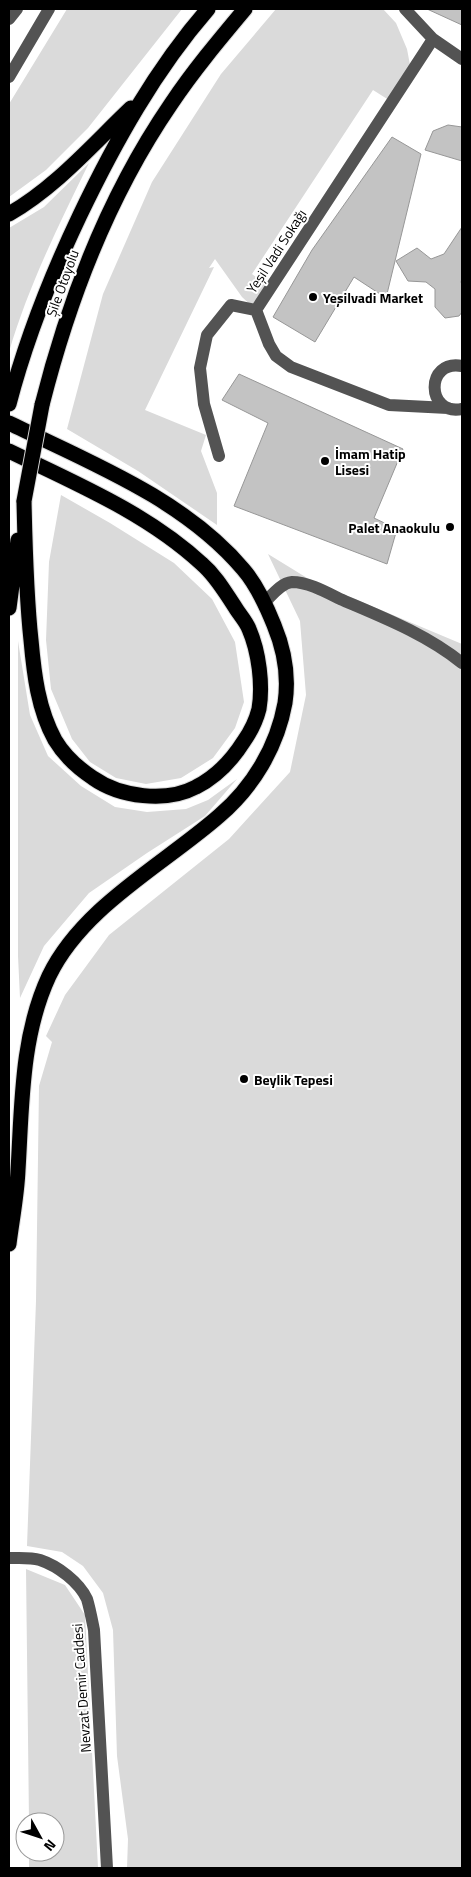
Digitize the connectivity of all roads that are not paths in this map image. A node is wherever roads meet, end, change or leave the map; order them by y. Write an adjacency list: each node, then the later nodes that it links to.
1 (17, 9): 6 (street)
2 (49, 9): 9 (street)
3 (208, 9): 10 (highway, Şile Otoyolu)
4 (245, 9): 20 (highway, Şile Otoyolu, bridge)
5 (405, 9): 7 (street)
6 (9, 19)
7 (433, 38): 8 (street); 12 (street, Yeşil Vadi Sokağı)
8 (462, 60)
9 (9, 77)
10 (143, 97): 11 (highway); 14 (highway, Şile Otoyolu)
11 (9, 214)
12 (256, 310): 15 (street, Yeşil Vadi Sokağı); 19 (street)
13 (462, 366): 15 (street)
14 (9, 404)
15 (448, 408): 16 (street, Yeşil Vadi Sokağı)
16 (462, 409)
17 (9, 423): 21 (highway)
18 (9, 451): 20 (highway)
19 (219, 456)
20 (24, 501): 22 (highway, Şile Otoyolu)
21 (265, 602): 23 (street); 24 (highway)
22 (9, 608)
23 (462, 663)
24 (9, 1244)
25 (9, 1558): 26 (street, Nevzat Demir Caddesi)
26 (106, 1868)

